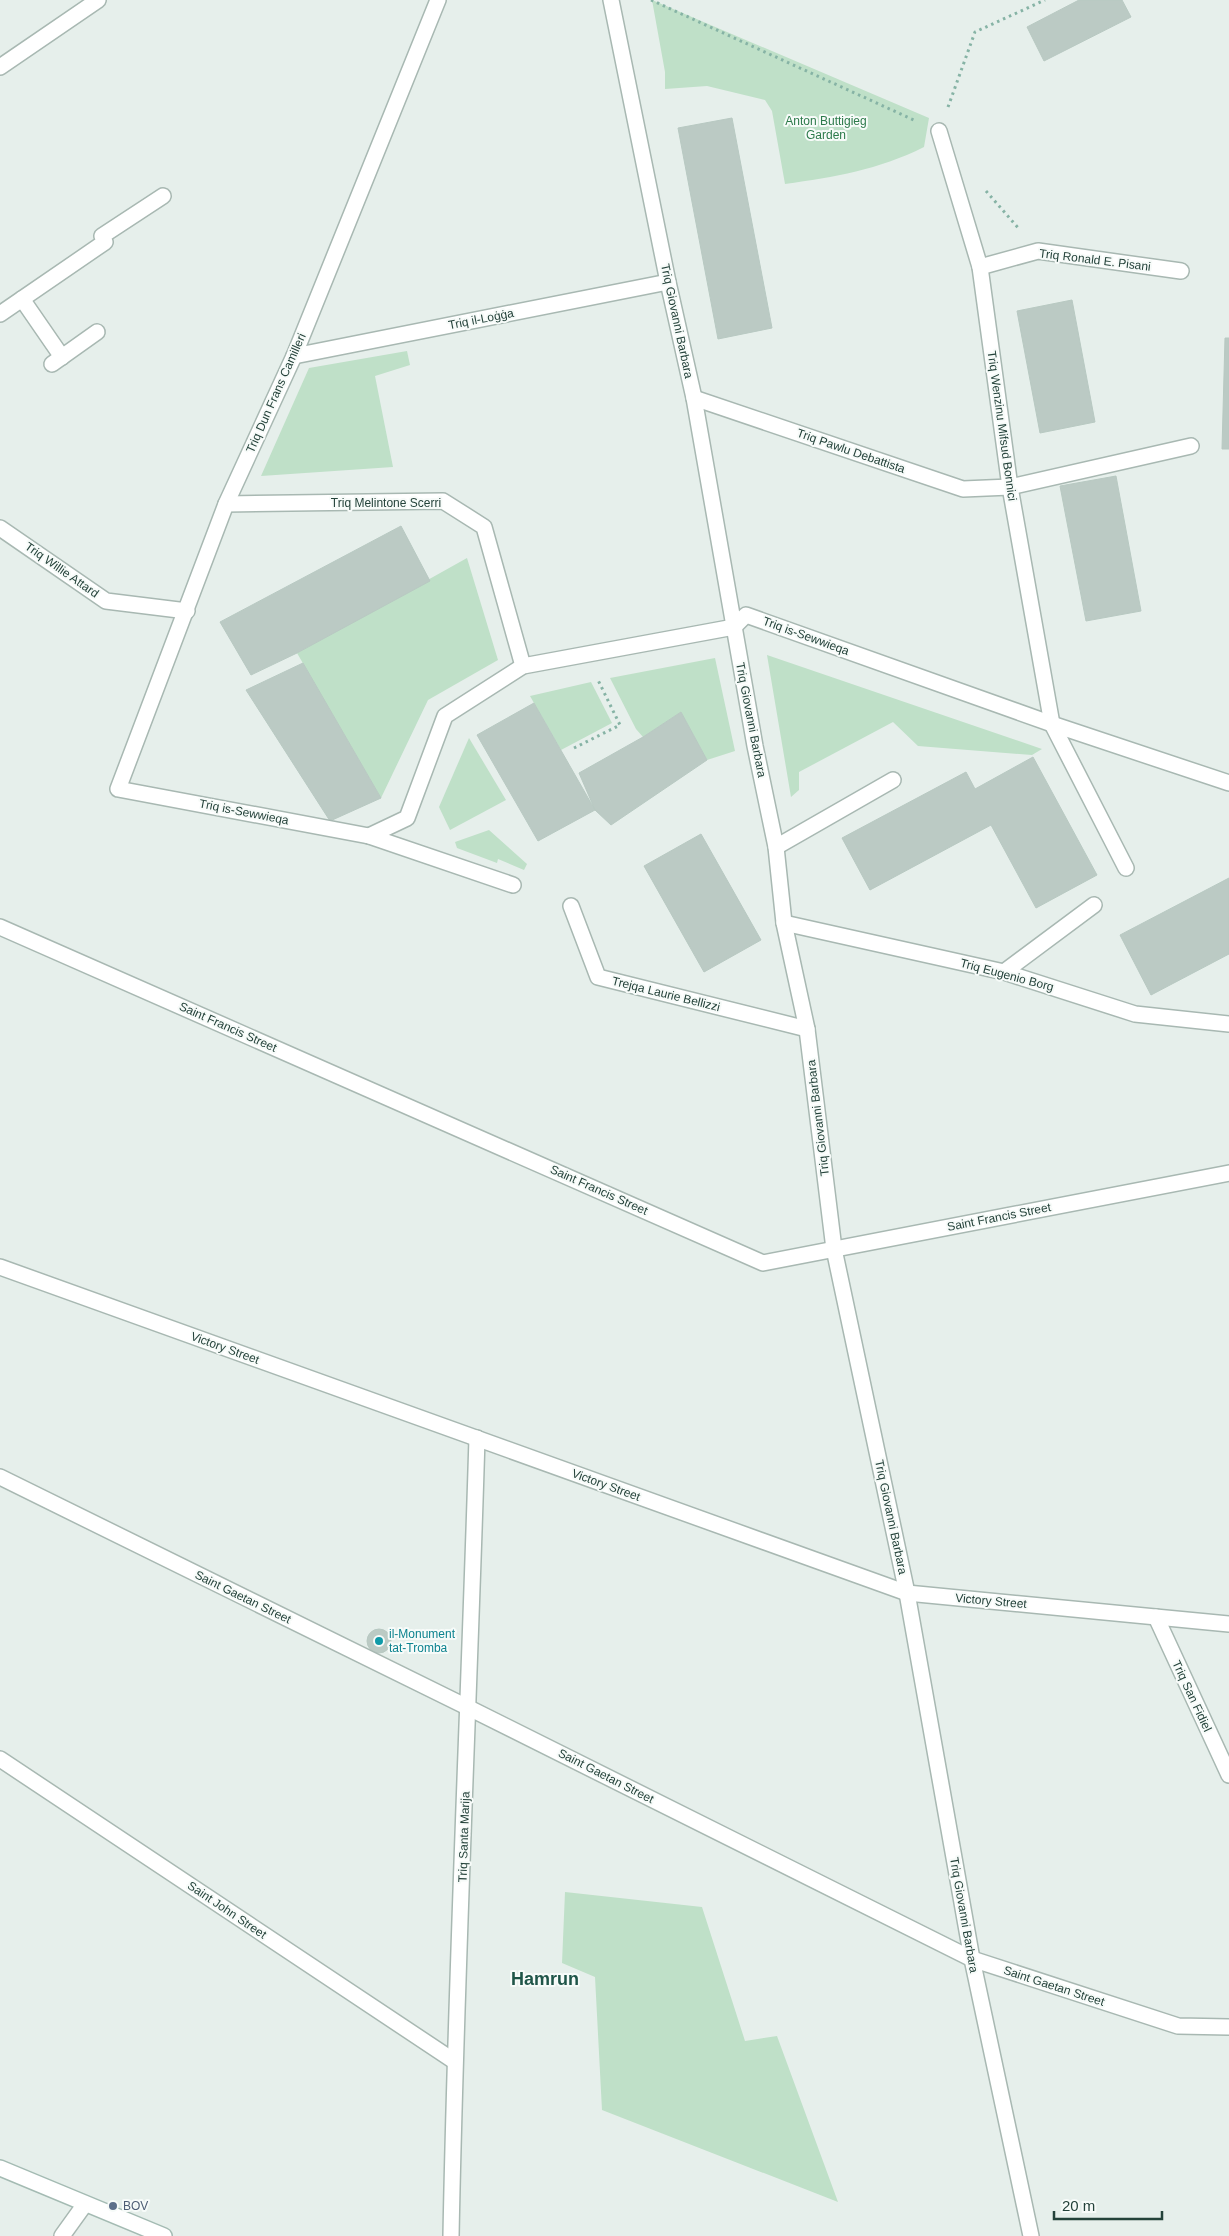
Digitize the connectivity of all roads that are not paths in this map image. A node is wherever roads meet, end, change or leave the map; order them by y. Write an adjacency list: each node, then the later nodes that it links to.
1 (98, 0): 4 (street)
2 (438, 0): 13 (street, Triq Dun Frans Camilleri)
3 (611, 0): 9 (street, Triq Giovanni Barbara)
4 (0, 67)
5 (939, 131): 7 (street, Triq Wenzinu Mifsud Bonnici)
6 (163, 196): 10 (street)
7 (980, 267): 8 (street, Triq Ronald E. Pisani); 16 (street, Triq Wenzinu Mifsud Bonnici)
8 (1181, 272)
9 (668, 282): 13 (street, Triq il-Loġġa); 14 (street, Triq Giovanni Barbara)
10 (22, 300): 11 (street); 12 (street)
11 (0, 314)
12 (97, 332)
13 (294, 356): 17 (street, Triq Dun Frans Camilleri)
14 (694, 398): 16 (street, Triq Pawlu Debattista); 20 (street, Triq Giovanni Barbara)
15 (1191, 446): 16 (street, Triq Pawlu Debattista)
16 (1010, 486): 22 (street, Triq Wenzinu Mifsud Bonnici)
17 (226, 504): 19 (street, Triq Dun Frans Camilleri); 21 (street, Triq Melintone Scerri)
18 (0, 528): 19 (street, Triq Willie Attard)
19 (186, 611): 25 (street, Triq Dun Frans Camilleri)
20 (734, 627): 21 (street, Triq is-Sewwieqa); 22 (street, Triq is-Sewwieqa); 27 (street, Triq Giovanni Barbara)
21 (523, 666): 26 (street, Triq is-Sewwieqa)
22 (1052, 724): 24 (street, Triq is-Sewwieqa); 28 (street, Triq Wenzinu Mifsud Bonnici)
23 (893, 780): 27 (street)
24 (1229, 783)
25 (118, 788): 26 (street, Triq is-Sewwieqa)
26 (369, 836): 29 (street, Triq is-Sewwieqa)
27 (776, 847): 32 (street, Triq Giovanni Barbara)
28 (1126, 868)
29 (513, 885)
30 (1094, 905): 34 (street)
31 (571, 906): 36 (street, Trejqa Laurie Bellizzi)
32 (784, 922): 34 (street, Triq Eugenio Borg); 36 (street, Triq Giovanni Barbara)
33 (0, 927): 38 (street, Saint Francis Street)
34 (1004, 972): 35 (street, Triq Eugenio Borg)
35 (1229, 1024)
36 (807, 1029): 38 (street, Triq Giovanni Barbara)
37 (1229, 1172): 38 (street, Saint Francis Street)
38 (834, 1249): 42 (street, Triq Giovanni Barbara)
39 (0, 1267): 40 (street, Victory Street)
40 (478, 1438): 42 (street, Victory Street); 45 (street, Triq Santa Marija)
41 (0, 1477): 45 (street, Saint Gaetan Street)
42 (907, 1593): 43 (street, Victory Street); 48 (street, Triq Giovanni Barbara)
43 (1156, 1617): 44 (street, Victory Street); 47 (street, Triq San Fidiel)
44 (1229, 1624)
45 (469, 1708): 48 (street, Saint Gaetan Street); 50 (street, Triq Santa Marija)
46 (0, 1759): 50 (street, Saint John Street)
47 (1229, 1775)
48 (972, 1959): 49 (street, Saint Gaetan Street); 56 (street, Triq Giovanni Barbara)
49 (1229, 2027)
50 (454, 2061): 55 (street, Triq Santa Marija)
51 (0, 2168): 52 (street)
52 (85, 2204): 53 (street); 54 (street)
53 (62, 2236)
54 (164, 2236)
55 (451, 2236)
56 (1031, 2236)

